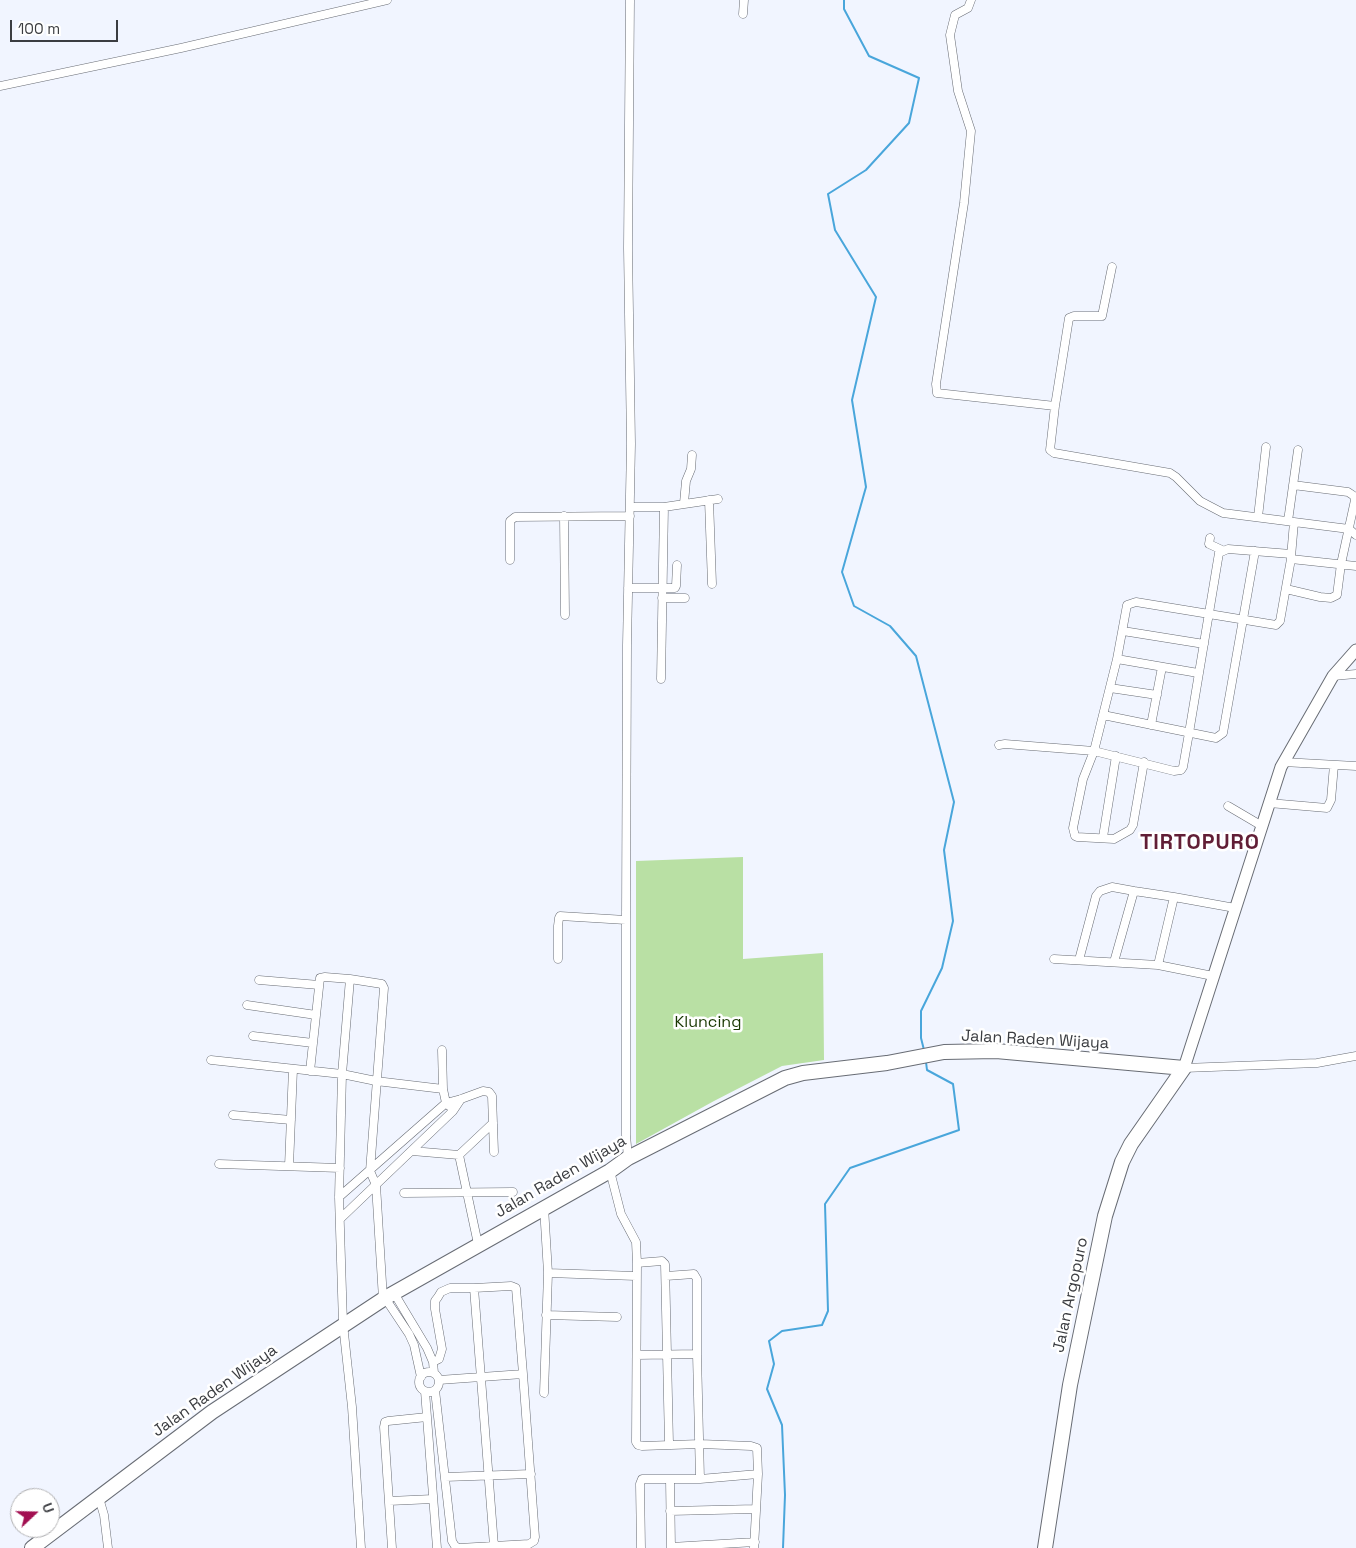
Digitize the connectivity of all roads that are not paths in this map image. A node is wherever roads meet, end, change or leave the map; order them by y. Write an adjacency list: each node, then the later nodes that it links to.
1 (387, 0): 6 (street)
2 (630, 0): 14 (street)
3 (744, 0): 5 (street)
4 (971, 0): 8 (street)
5 (743, 14)
6 (0, 86)
7 (1112, 267): 8 (street)
8 (1055, 406): 18 (street)
9 (1266, 447): 18 (street)
10 (1298, 450): 12 (street)
11 (692, 455): 13 (street)
12 (1294, 485): 19 (street); 20 (street)
13 (684, 503): 15 (street); 30 (street)
14 (630, 507): 15 (street); 17 (street)
15 (664, 507): 32 (street)
16 (564, 516): 17 (street); 26 (street); 36 (street)
17 (630, 516): 31 (street)
18 (1258, 517): 19 (street)
19 (1291, 522): 20 (street); 25 (street)
20 (1349, 529): 21 (street); 27 (street)
21 (1356, 535)
22 (1210, 538): 23 (street)
23 (1222, 550): 24 (street); 37 (street)
24 (1255, 551): 25 (street); 38 (street)
25 (1291, 556): 27 (street); 33 (street)
26 (510, 560)
27 (1341, 564): 29 (street); 33 (street)
28 (677, 565): 32 (street)
29 (1356, 566)
30 (712, 584)
31 (628, 588): 32 (street); 67 (street)
32 (662, 588): 34 (street)
33 (1286, 589): 38 (street)
34 (662, 598): 35 (street); 47 (street)
35 (685, 598)
36 (565, 614)
37 (1209, 615): 38 (street); 39 (street); 40 (street)
38 (1243, 620): 52 (street)
39 (1123, 631): 40 (street); 42 (street)
40 (1204, 644): 44 (street)
41 (1356, 650): 46 (street)
42 (1117, 659): 43 (street); 48 (street)
43 (1162, 667): 44 (street); 49 (street)
44 (1198, 673): 52 (street)
45 (1356, 674): 46 (street)
46 (1333, 676): 57 (street)
47 (661, 679)
48 (1110, 688): 49 (street); 50 (street)
49 (1157, 695): 51 (street)
50 (1103, 715): 51 (street); 54 (street)
51 (1152, 725): 52 (street)
52 (1189, 733): 56 (street)
53 (999, 745): 54 (street)
54 (1094, 752): 55 (street); 63 (street)
55 (1116, 756): 56 (street); 63 (street)
56 (1144, 762): 63 (street)
57 (1283, 762): 58 (street); 60 (street)
58 (1334, 765): 59 (street); 60 (street)
59 (1356, 766)
60 (1269, 803): 62 (street)
61 (1228, 806): 62 (street)
62 (1262, 826): 66 (street)
63 (1103, 837)
64 (1134, 890): 65 (street); 70 (street); 71 (street)
65 (1174, 897): 66 (street); 72 (street)
66 (1235, 908): 73 (street)
67 (626, 920): 68 (street); 99 (street)
68 (558, 959)
69 (1054, 959): 70 (street)
70 (1079, 960): 71 (street)
71 (1114, 962): 72 (street)
72 (1158, 965): 73 (street)
73 (1213, 976): 84 (street)
74 (350, 979): 76 (street); 87 (street); 88 (street)
75 (258, 980): 76 (street)
76 (319, 985): 78 (street)
77 (247, 1005): 78 (street)
78 (316, 1015): 80 (street)
79 (253, 1036): 80 (street)
80 (313, 1044): 86 (street)
81 (442, 1050): 89 (street)
82 (1356, 1056): 84 (street)
83 (212, 1060): 85 (street)
84 (1184, 1068): 99 (highway, Jalan Raden Wijaya); 157 (highway, Jalan Argopuro)
85 (293, 1069): 86 (street); 94 (street)
86 (310, 1071): 87 (street)
87 (342, 1074): 88 (street); 102 (street)
88 (376, 1081): 89 (street); 103 (street)
89 (443, 1089): 91 (street)
90 (461, 1100): 91 (street); 92 (street); 95 (street)
91 (446, 1103): 92 (street); 103 (street)
92 (454, 1111): 96 (street)
93 (232, 1115): 94 (street)
94 (291, 1120): 101 (street)
95 (493, 1123): 97 (street); 98 (street)
96 (412, 1151): 98 (street); 105 (street)
97 (494, 1152)
98 (459, 1155): 106 (street)
99 (628, 1158): 104 (highway, Jalan Raden Wijaya)
100 (218, 1164): 101 (street)
101 (289, 1166): 102 (street)
102 (340, 1168): 109 (street)
103 (370, 1171): 105 (street); 109 (street)
104 (610, 1171): 110 (highway, Jalan Raden Wijaya); 113 (street)
105 (376, 1185): 111 (street); 118 (street)
106 (466, 1192): 107 (street); 108 (street); 112 (street)
107 (513, 1192)
108 (404, 1193)
109 (338, 1198): 111 (street)
110 (544, 1207): 112 (highway, Jalan Raden Wijaya); 114 (street)
111 (340, 1219): 121 (street)
112 (478, 1244): 118 (highway, Jalan Raden Wijaya)
113 (637, 1263): 115 (street); 116 (street)
114 (548, 1273): 115 (street); 119 (street)
115 (636, 1276): 123 (street)
116 (666, 1276): 124 (street); 125 (street)
117 (474, 1288): 126 (street); 127 (street); 130 (street)
118 (388, 1296): 121 (highway, Jalan Raden Wijaya); 122 (street)
119 (546, 1315): 120 (street); 133 (street)
120 (617, 1317)
121 (344, 1324): 143 (highway, Jalan Raden Wijaya); 152 (street)
122 (412, 1332): 126 (street); 128 (street)
123 (637, 1354): 125 (street); 135 (street)
124 (697, 1354): 125 (street); 136 (street)
125 (666, 1355): 135 (street)
126 (432, 1362): 129 (street)
127 (523, 1374): 130 (street); 137 (street)
128 (421, 1377): 129 (street); 132 (street)
129 (436, 1377): 130 (street); 131 (street)
130 (480, 1378): 139 (street)
131 (435, 1390): 132 (street); 140 (street)
132 (425, 1391): 134 (street)
133 (544, 1393)
134 (427, 1417): 144 (street); 145 (street)
135 (670, 1444): 136 (street)
136 (700, 1444): 138 (street); 142 (street)
137 (531, 1474): 139 (street); 150 (street)
138 (758, 1474): 142 (street); 146 (street)
139 (490, 1476): 140 (street); 150 (street)
140 (445, 1477): 150 (street)
141 (670, 1479): 142 (street); 147 (street); 155 (street)
142 (700, 1479)
143 (99, 1498): 148 (highway, Jalan Raden Wijaya); 151 (street)
144 (433, 1499): 145 (street); 154 (street)
145 (389, 1501): 153 (street)
146 (756, 1509): 147 (street); 149 (street)
147 (670, 1511): 156 (street)
148 (39, 1545)
149 (755, 1545): 156 (street)
150 (494, 1546)
151 (108, 1548)
152 (361, 1548)
153 (392, 1548)
154 (437, 1548)
155 (641, 1548)
156 (671, 1548)
157 (1045, 1548)

